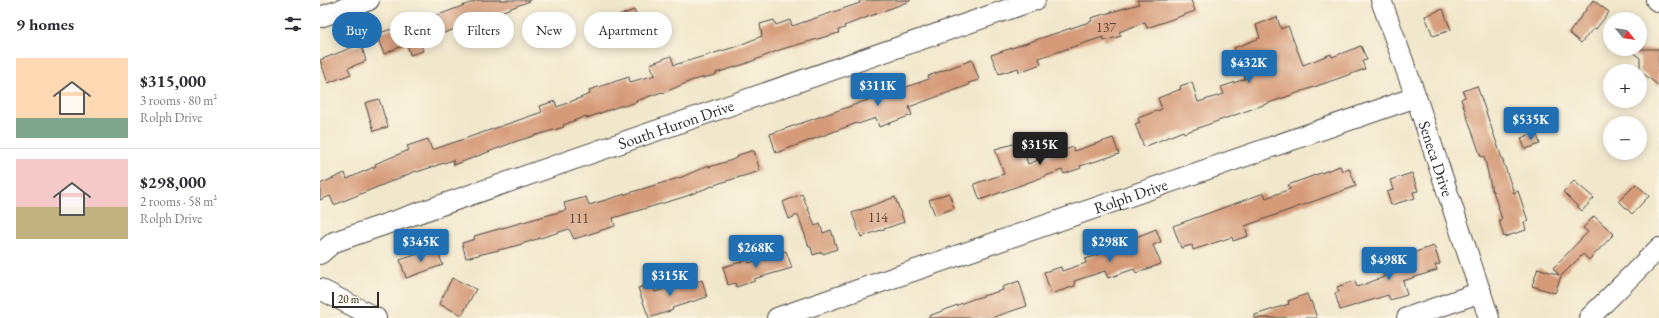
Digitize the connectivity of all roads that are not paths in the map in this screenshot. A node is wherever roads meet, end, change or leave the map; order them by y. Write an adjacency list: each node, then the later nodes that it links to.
1 (369, 0): 6 (street)
2 (1035, 0): 9 (street, South Huron Drive)
3 (1382, 0): 7 (street, Seneca Drive)
4 (1656, 0): 5 (street)
5 (1659, 2)
6 (320, 17)
7 (1416, 97): 11 (street, Seneca Drive); 13 (street, Rolph Drive)
8 (1659, 248): 16 (street)
9 (320, 254)
10 (320, 288): 12 (street)
11 (1481, 292): 14 (street); 15 (street, Seneca Drive)
12 (376, 318)
13 (778, 318)
14 (1407, 318)
15 (1489, 318)
16 (1589, 318)

